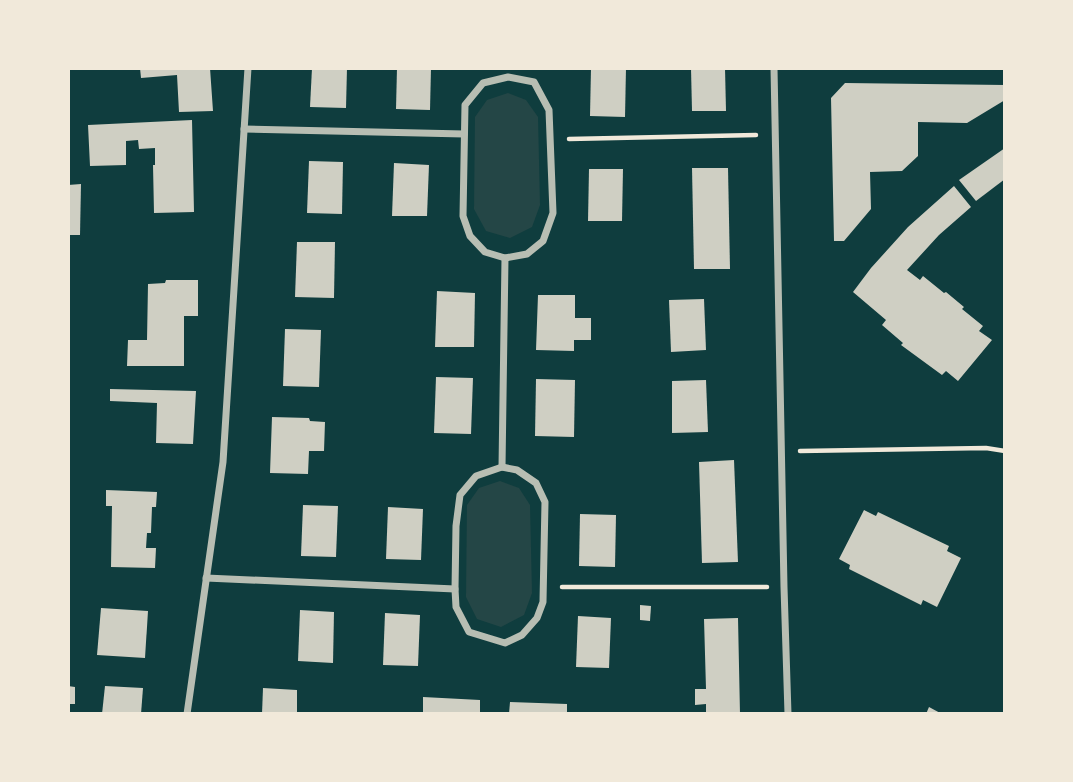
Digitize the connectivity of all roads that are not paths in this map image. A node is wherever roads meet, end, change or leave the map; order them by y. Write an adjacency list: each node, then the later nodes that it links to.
1 (248, 68): 3 (street)
2 (774, 68): 10 (street)
3 (244, 129): 4 (street); 7 (street)
4 (464, 134): 5 (street); 5 (street)
5 (505, 258): 6 (street)
6 (502, 467): 8 (street); 8 (street)
7 (206, 578): 8 (street); 9 (street)
8 (454, 589)
9 (187, 714)
10 (788, 714)

